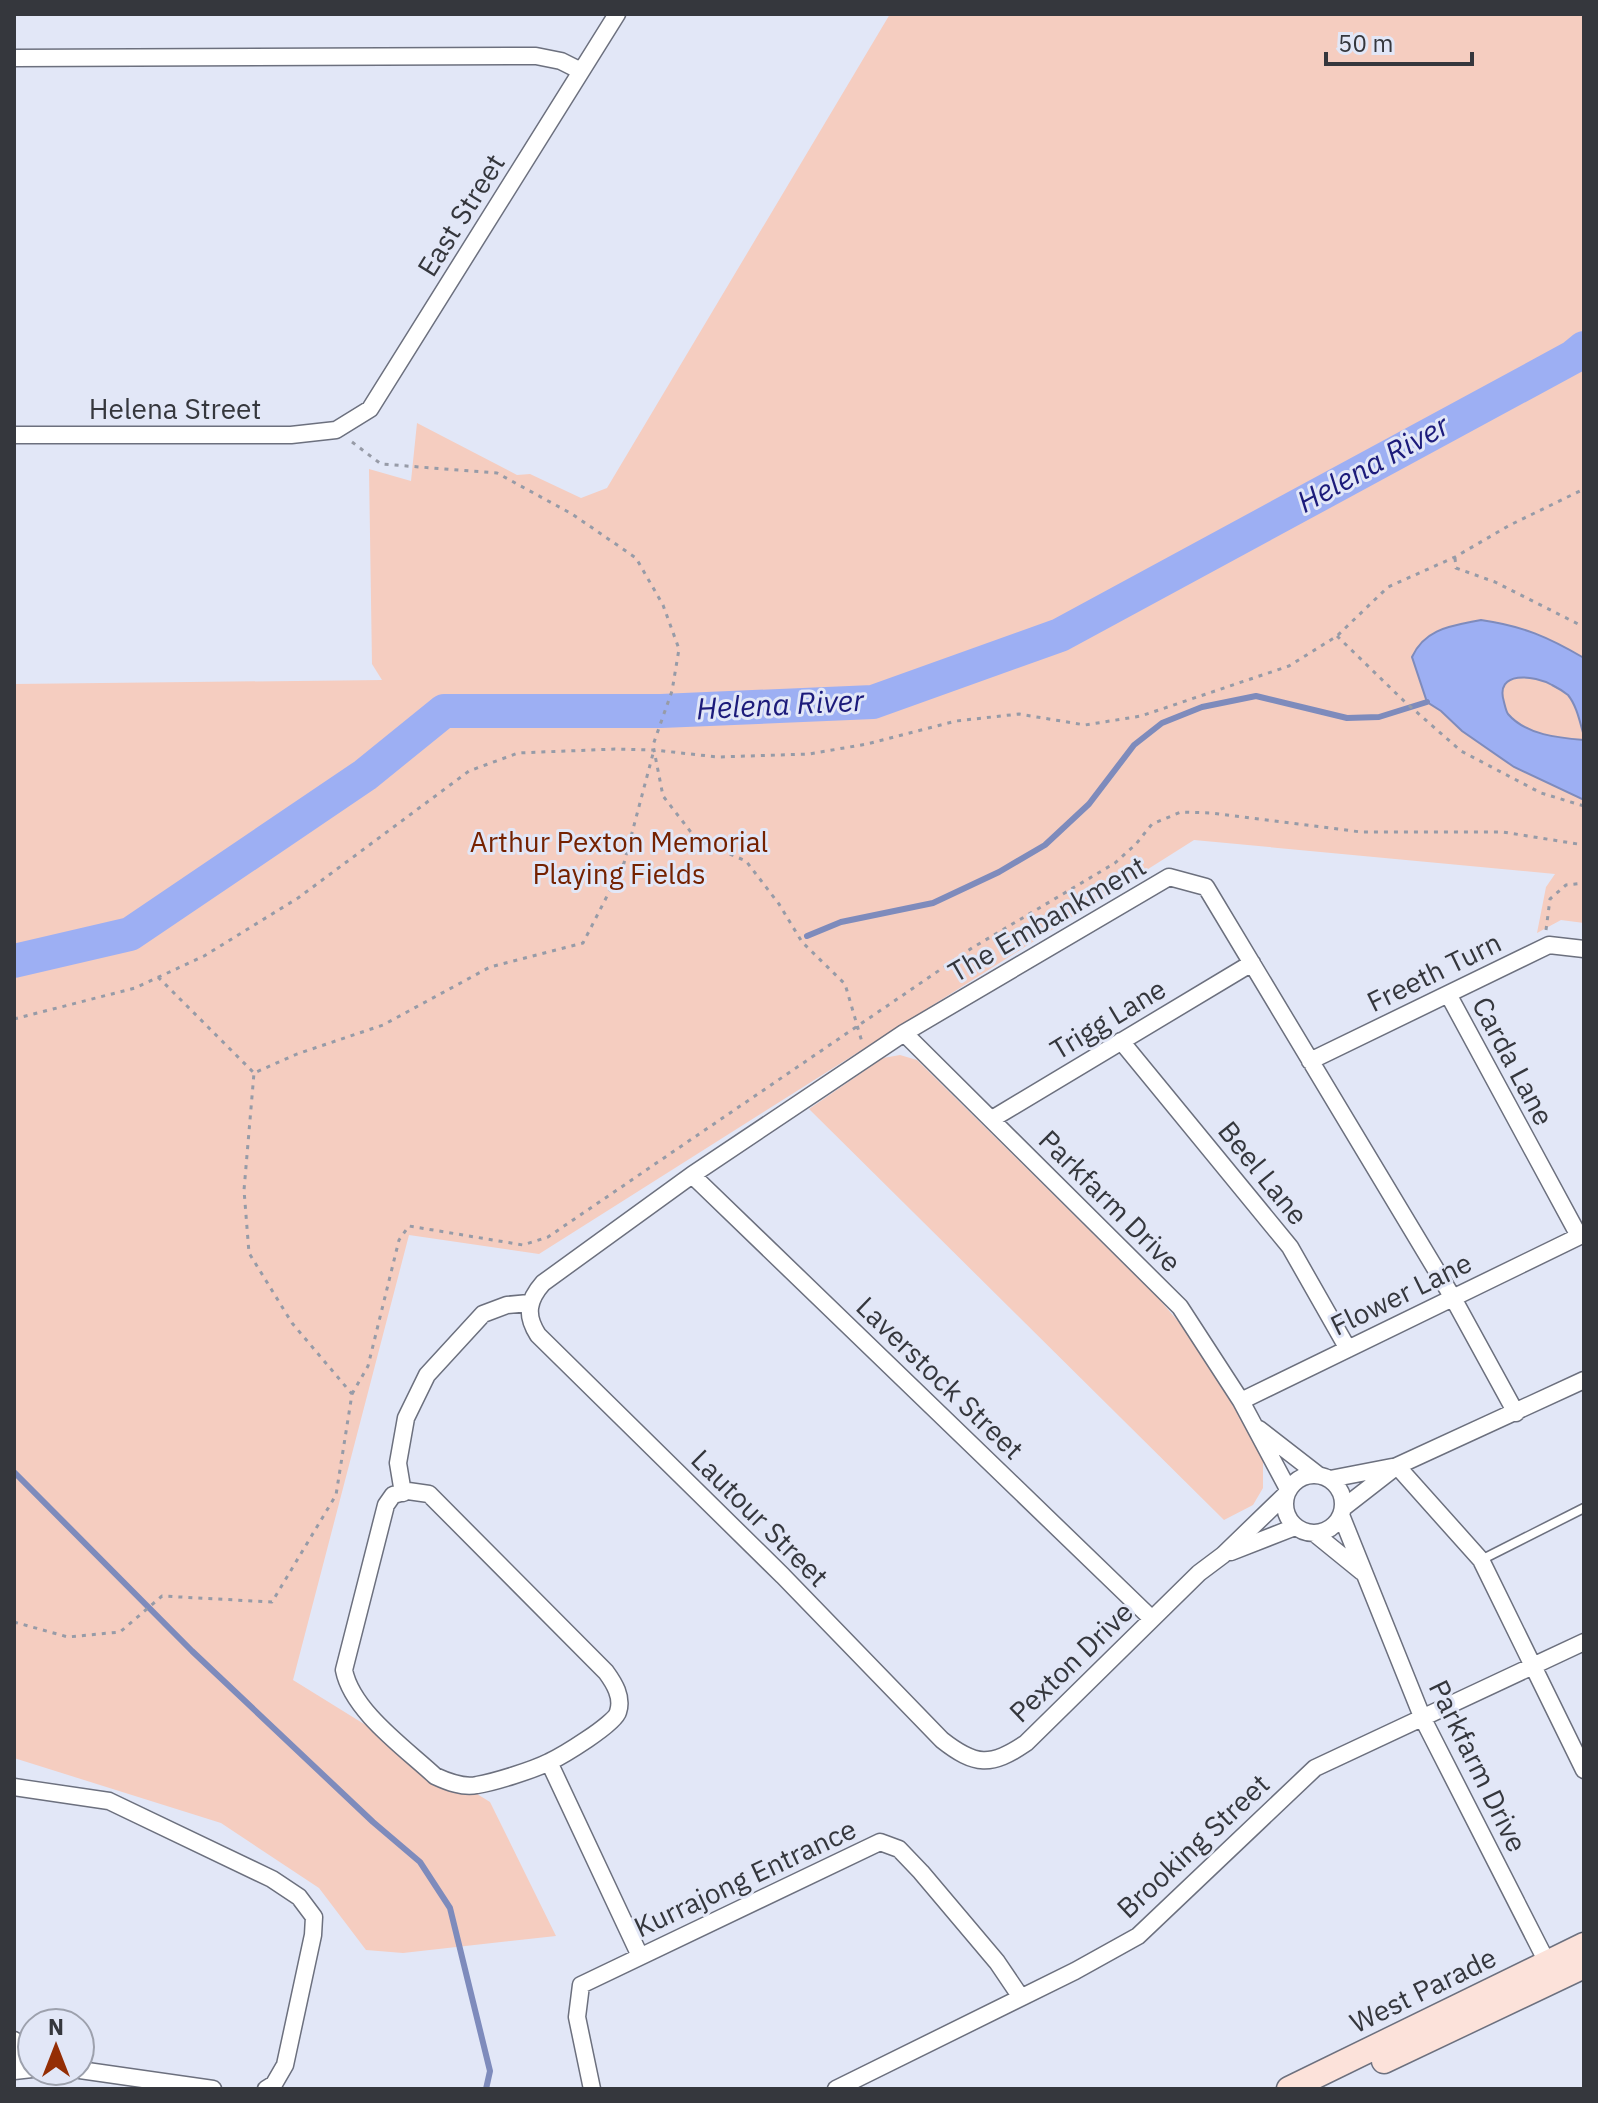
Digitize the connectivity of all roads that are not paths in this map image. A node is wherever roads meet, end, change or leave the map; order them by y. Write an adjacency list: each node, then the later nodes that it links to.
1 (617, 14): 3 (street, East Street)
2 (14, 58): 3 (street)
3 (581, 71): 4 (street, East Street)
4 (336, 430): 5 (street, Helena Street)
5 (14, 435)
6 (1584, 949): 8 (street, Freeth Turn)
7 (1252, 963): 9 (street, The Embankment); 10 (street, Trigg Lane); 11 (street, The Embankment)
8 (1448, 994): 11 (street, Freeth Turn); 14 (street, Carda Lane)
9 (904, 1033): 12 (street, Parkfarm Drive); 13 (street, The Embankment)
10 (1121, 1041): 12 (street, Trigg Lane); 17 (street, Beel Lane)
11 (1310, 1061): 15 (street, The Embankment)
12 (992, 1119): 19 (street, Parkfarm Drive)
13 (692, 1175): 16 (street, The Embankment); 33 (street, Laverstock Street)
14 (1581, 1235): 15 (street, Flower Lane)
15 (1453, 1298): 17 (street, Flower Lane); 20 (street, The Embankment)
16 (529, 1303): 25 (street); 37 (street, Lautour Street)
17 (1348, 1349): 19 (street, Flower Lane)
18 (1584, 1380): 20 (street)
19 (1241, 1401): 21 (street, Parkfarm Drive)
20 (1516, 1413): 22 (street)
21 (1254, 1426): 23 (street, Parkfarm Drive); 24 (street, Parkfarm Drive)
22 (1397, 1466): 23 (street); 27 (street); 31 (street)
23 (1323, 1476): 24 (street); 27 (street, Parkfarm Drive)
24 (1286, 1492): 28 (street, Parkfarm Drive); 30 (street, Pexton Drive)
25 (403, 1493): 38 (street); 38 (street)
26 (1584, 1508): 31 (lane)
27 (1342, 1511): 29 (street); 32 (street, Parkfarm Drive)
28 (1295, 1527): 29 (street, Parkfarm Drive); 30 (street, Pexton Drive)
29 (1314, 1533): 32 (street, Parkfarm Drive)
30 (1223, 1555): 33 (street, Pexton Drive)
31 (1481, 1560): 35 (street)
32 (1363, 1573): 36 (street, Parkfarm Drive)
33 (1152, 1619): 37 (street, Pexton Drive)
34 (1584, 1642): 35 (street, Brooking Street)
35 (1533, 1667): 36 (street, Brooking Street); 39 (street)
36 (1423, 1719): 44 (street, Parkfarm Drive); 45 (street, Brooking Street)
37 (942, 1740)
38 (549, 1762): 42 (street)
39 (1583, 1768)
40 (14, 1787): 50 (street)
41 (1584, 1945): 44 (street, West Parade)
42 (640, 1956): 45 (street, Kurrajong Entrance); 51 (street, Kurrajong Entrance)
43 (1584, 1966): 44 (street, West Parade)
44 (1551, 1970): 53 (street, West Parade); 54 (street, West Parade)
45 (1020, 1996): 52 (street, Brooking Street)
46 (14, 2040): 47 (street)
47 (14, 2062)
48 (96, 2072): 49 (street)
49 (213, 2089)
50 (266, 2089)
51 (592, 2089)
52 (836, 2089)
53 (1289, 2089)
54 (1326, 2089)

